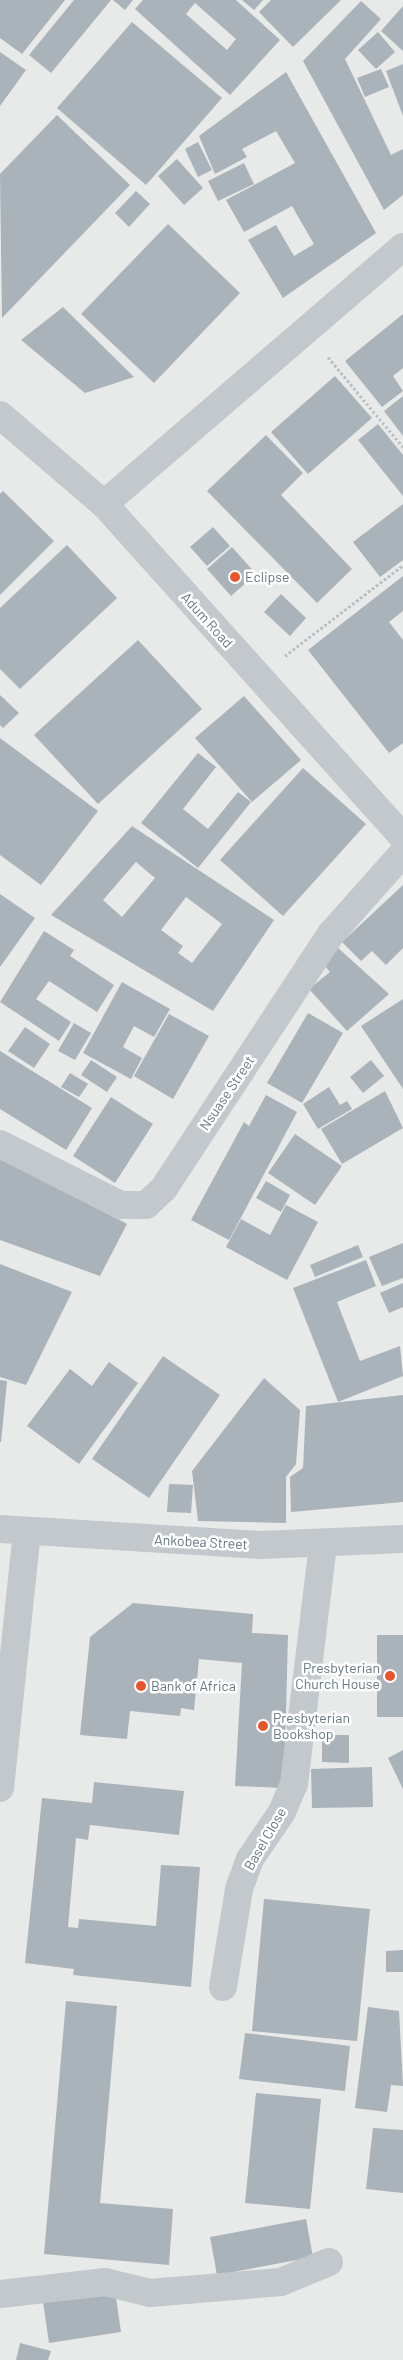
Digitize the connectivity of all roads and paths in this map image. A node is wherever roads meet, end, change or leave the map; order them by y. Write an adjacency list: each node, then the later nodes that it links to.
1 (403, 247): 2 (street)
2 (306, 332): 4 (path); 5 (street)
3 (0, 415): 5 (street, Adum Road)
4 (403, 447)
5 (104, 504): 7 (street, Adum Road)
6 (403, 565): 7 (path)
7 (258, 677): 8 (street, Adum Road)
8 (403, 837)
9 (403, 853): 10 (street, Nsuase Street)
10 (0, 1144)
11 (0, 1529): 12 (street, Ankobea Street)
12 (27, 1532): 14 (street, Ankobea Street); 15 (street)
13 (403, 1539): 14 (street, Ankobea Street)
14 (323, 1544): 16 (street, Basel Close)
15 (0, 1788)
16 (224, 1987)
17 (329, 2262): 18 (street)
18 (0, 2294)

